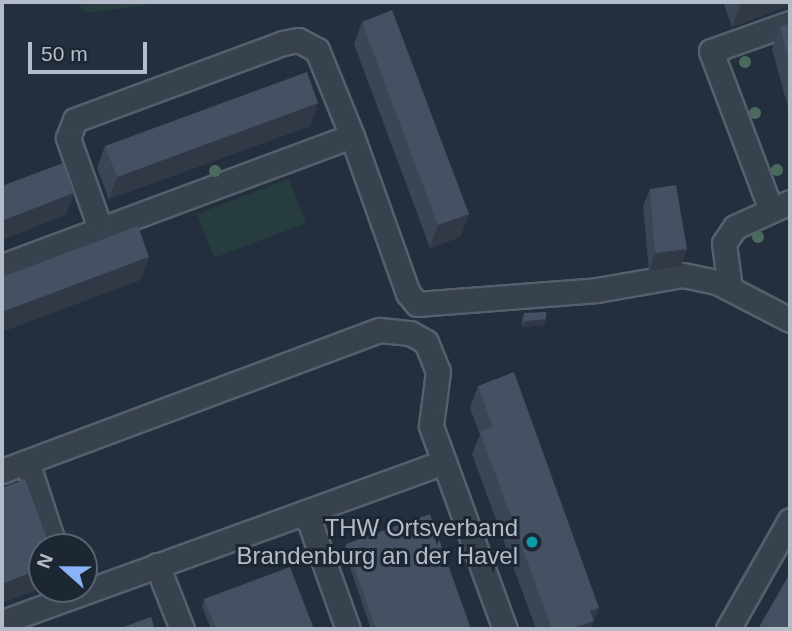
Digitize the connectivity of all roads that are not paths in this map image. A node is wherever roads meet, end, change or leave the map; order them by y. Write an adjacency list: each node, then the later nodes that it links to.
1 (790, 23): 3 (street)
2 (352, 136): 4 (street); 4 (street); 6 (street)
3 (781, 206): 6 (street)
4 (100, 229): 5 (street)
5 (2, 266)
6 (730, 289): 7 (street)
7 (790, 320)
8 (443, 461): 9 (street); 11 (street); 20 (street)
9 (27, 462): 10 (street); 13 (street)
10 (2, 471)
11 (306, 512): 14 (street); 19 (street)
12 (790, 520): 21 (street)
13 (50, 533)
14 (157, 565): 15 (street); 18 (street)
15 (98, 583)
16 (48, 603): 17 (street)
17 (8, 623)
18 (182, 629)
19 (348, 629)
20 (505, 629)
21 (728, 629)

